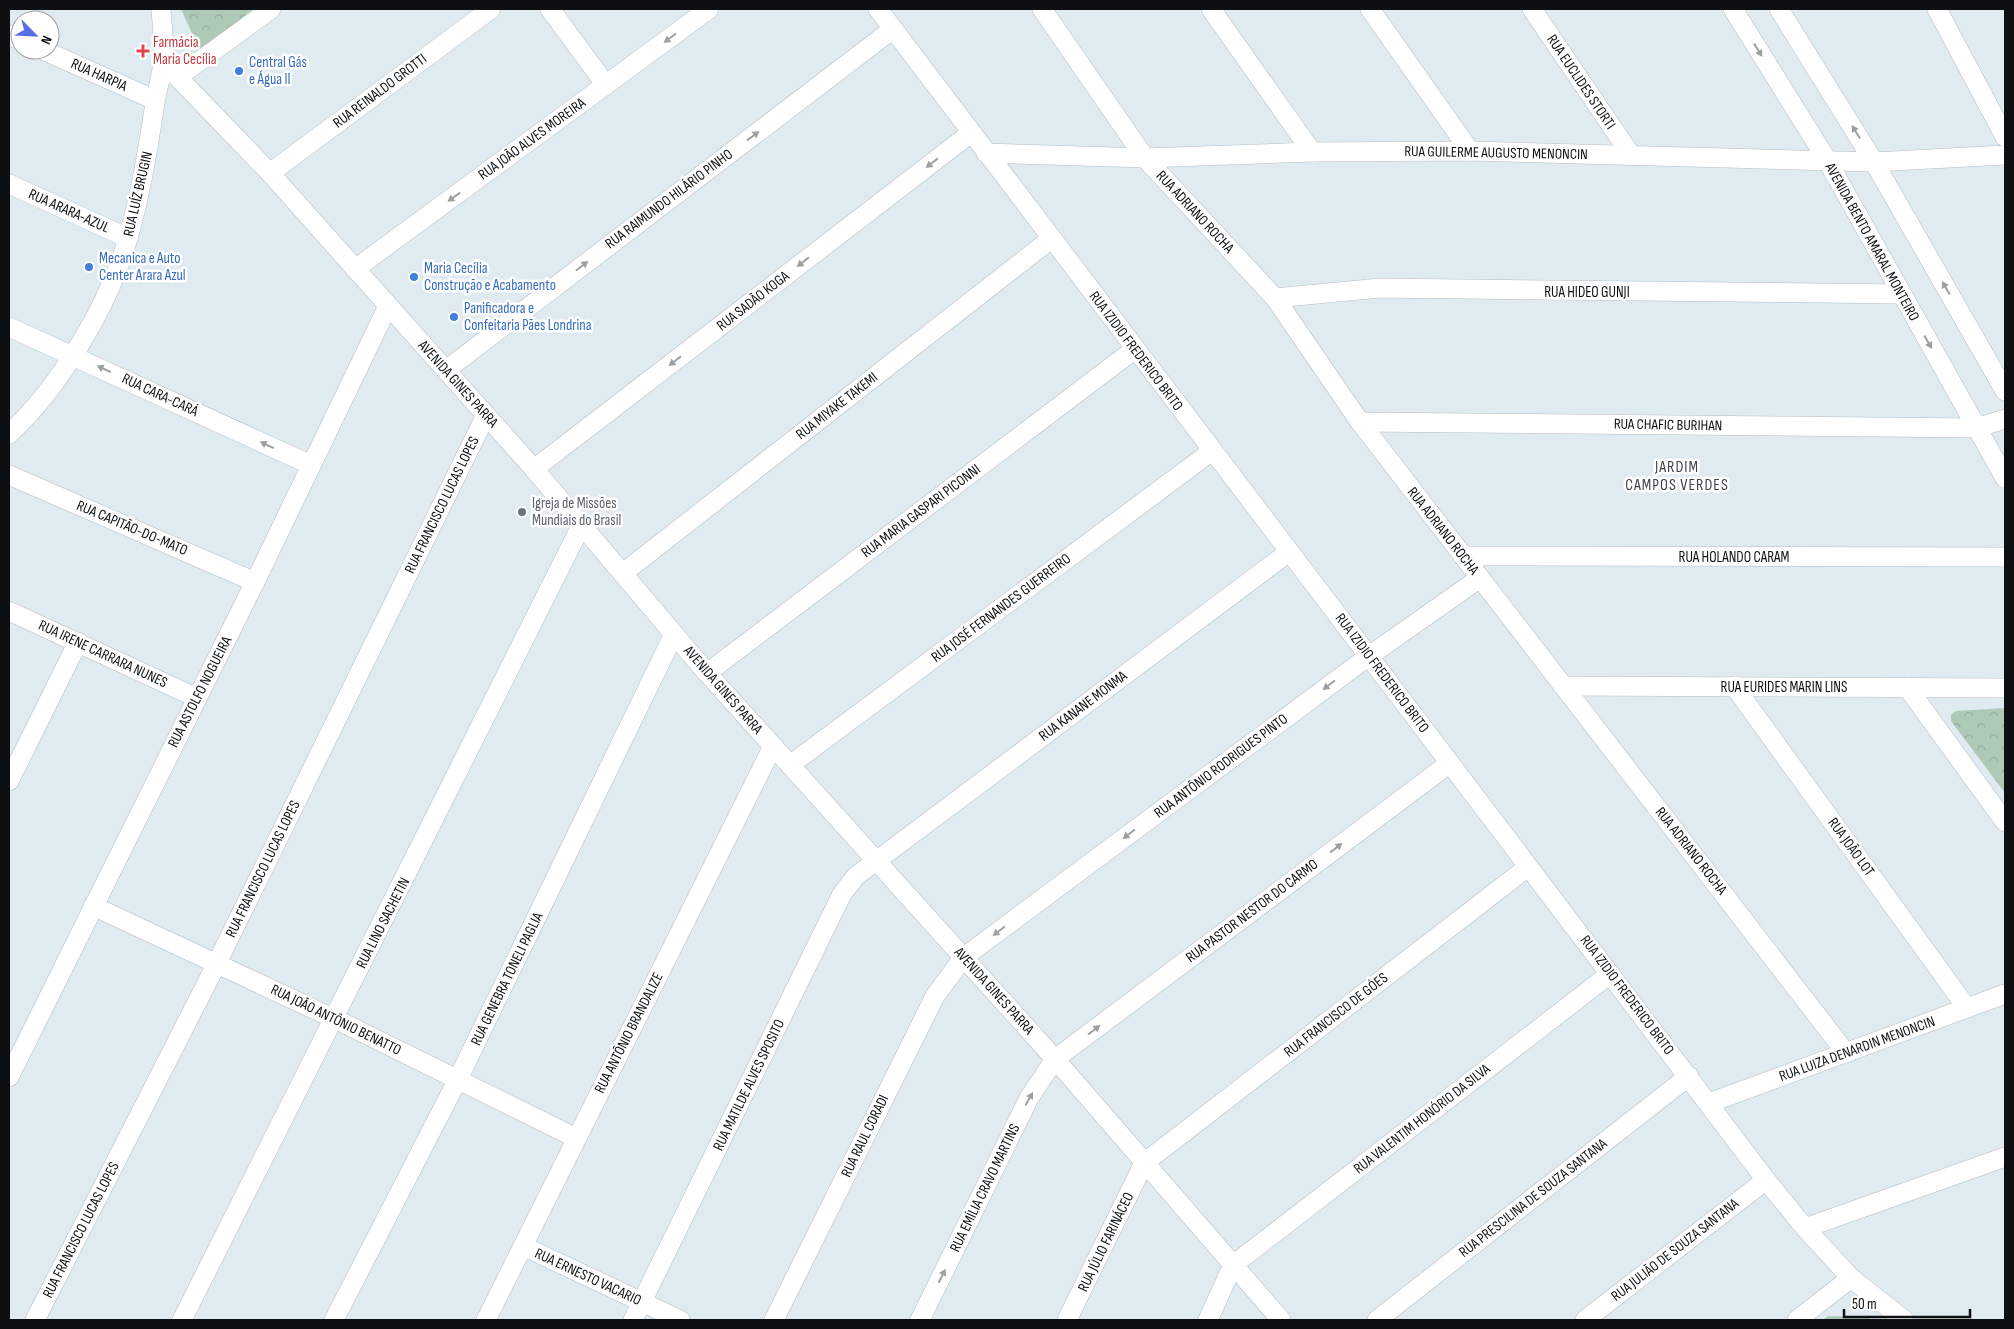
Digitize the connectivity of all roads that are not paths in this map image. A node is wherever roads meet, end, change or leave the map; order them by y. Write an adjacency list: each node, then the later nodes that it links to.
1 (162, 9): 16 (street, RUA LUÍZ BRUGIN)
2 (271, 9): 17 (street)
3 (491, 9): 30 (street, RUA REINALDO GROTTI)
4 (550, 9): 18 (street)
5 (709, 9): 18 (street, RUA JOÃO ALVES MOREIRA, one-way to 18)
6 (878, 9): 14 (street, RUA IZIDIO FREDERICO BRITO)
7 (1042, 9): 27 (street, RUA ADRIANO ROCHA)
8 (1211, 9): 23 (street)
9 (1370, 9): 22 (street)
10 (1532, 9): 25 (street, RUA EUCLIDES STORTI)
11 (1733, 9): 28 (street, AVENIDA BENTO AMARAL MONTEIRO, one-way to 28)
12 (1779, 9): 29 (street, one-way to 12)
13 (1937, 9): 21 (street)
14 (893, 29): 20 (street, RUA IZIDIO FREDERICO BRITO); 41 (street, RUA RAIMUNDO HILÁRIO PINHO, one-way to 14)
15 (60, 58): 19 (street, RUA HARPIA)
16 (163, 62): 17 (street, AVENIDA GINES PARRA); 19 (street, RUA LUÍZ BRUGIN)
17 (179, 76): 30 (street, AVENIDA GINES PARRA)
18 (606, 85): 34 (street, RUA JOÃO ALVES MOREIRA, one-way to 34)
19 (155, 100): 32 (street, RUA LUÍZ BRUGIN)
20 (971, 133): 24 (street, RUA IZIDIO FREDERICO BRITO); 50 (street, RUA SADÃO KOGA, one-way to 50)
21 (2005, 137)
22 (1470, 151): 23 (street, RUA GUILERME AUGUSTO MENONCIN); 25 (street, RUA GUILERME AUGUSTO MENONCIN)
23 (1312, 152): 27 (street, RUA GUILERME AUGUSTO MENONCIN)
24 (986, 153): 27 (street, RUA GUILERME AUGUSTO MENONCIN); 33 (street, RUA IZIDIO FREDERICO BRITO)
25 (1631, 155): 28 (street, RUA GUILERME AUGUSTO MENONCIN)
26 (2005, 155): 29 (street, RUA GUILERME AUGUSTO MENONCIN)
27 (1145, 158): 36 (street, RUA ADRIANO ROCHA)
28 (1827, 160): 29 (street, RUA GUILERME AUGUSTO MENONCIN); 35 (street, AVENIDA BENTO AMARAL MONTEIRO)
29 (1874, 162): 42 (street, one-way to 29)
30 (270, 173): 34 (street, AVENIDA GINES PARRA)
31 (9, 184): 32 (street, RUA ARARA-AZUL)
32 (128, 238): 40 (street, RUA LUÍZ BRUGIN)
33 (1051, 239): 39 (street, RUA IZIDIO FREDERICO BRITO); 57 (street, RUA MIYAKE TAKEMI)
34 (356, 270): 37 (street, AVENIDA GINES PARRA)
35 (1900, 294): 36 (street, RUA HIDEO GUNJI); 46 (street, AVENIDA BENTO AMARAL MONTEIRO, one-way to 46)
36 (1275, 298): 45 (street, RUA ADRIANO ROCHA)
37 (388, 306): 41 (street, AVENIDA GINES PARRA); 49 (street, RUA ASTOLFO NOGUEIRA)
38 (9, 327): 40 (street, RUA CARA-CARÁ)
39 (1135, 348): 48 (street, RUA IZIDIO FREDERICO BRITO); 64 (street, RUA MARIA GASPARI PICONNI)
40 (73, 355): 47 (street, RUA LUÍZ BRUGIN); 49 (street, RUA CARA-CARÁ, one-way to 40)
41 (446, 370): 43 (street, AVENIDA GINES PARRA)
42 (2005, 391)
43 (486, 415): 50 (street, AVENIDA GINES PARRA); 79 (street, RUA FRANCISCO LUCAS LOPES)
44 (2005, 419): 46 (street, RUA CHAFIC BURIHAN)
45 (1360, 422): 46 (street, RUA CHAFIC BURIHAN); 55 (street, RUA ADRIANO ROCHA)
46 (1976, 428): 52 (street, AVENIDA BENTO AMARAL MONTEIRO)
47 (9, 434)
48 (1212, 450): 54 (street, RUA IZIDIO FREDERICO BRITO); 72 (street, RUA JOSÉ FERNANDES GUERREIRO)
49 (311, 465): 59 (street, RUA ASTOLFO NOGUEIRA)
50 (534, 469): 53 (street, AVENIDA GINES PARRA)
51 (9, 475): 59 (street, RUA CAPITÃO-DO-MATO)
52 (2005, 478)
53 (582, 524): 57 (street, AVENIDA GINES PARRA); 83 (street, RUA LINO SACHETIN)
54 (1289, 552): 63 (street, RUA IZIDIO FREDERICO BRITO); 75 (street, RUA KANANE MONMA)
55 (1463, 556): 56 (street, RUA HOLANDO CARAM); 58 (street, RUA ADRIANO ROCHA)
56 (2005, 557)
57 (623, 573): 61 (street, AVENIDA GINES PARRA)
58 (1480, 578): 63 (street, RUA ANTÔNIO RODRIGUES PINTO); 65 (street, RUA ADRIANO ROCHA)
59 (255, 582): 69 (street, RUA ASTOLFO NOGUEIRA)
60 (9, 611): 62 (street, RUA IRENE CARRARA NUNES)
61 (674, 634): 64 (street, AVENIDA GINES PARRA); 88 (street, RUA GENEBRA TONELI PAGLIA)
62 (78, 642): 69 (street, RUA IRENE CARRARA NUNES); 73 (street)
63 (1368, 656): 71 (street, RUA IZIDIO FREDERICO BRITO); 78 (street, RUA ANTÔNIO RODRIGUES PINTO, one-way to 78)
64 (707, 673): 70 (street, AVENIDA GINES PARRA)
65 (1563, 686): 66 (street, RUA EURIDES MARIN LINS); 84 (street, RUA ADRIANO ROCHA)
66 (1734, 686): 67 (street, RUA EURIDES MARIN LINS); 82 (street, RUA JOÃO LOT)
67 (1907, 687): 68 (street, RUA EURIDES MARIN LINS); 74 (street)
68 (2005, 688)
69 (197, 698): 77 (street, RUA ASTOLFO NOGUEIRA)
70 (773, 746): 72 (street, AVENIDA GINES PARRA); 90 (street, RUA ANTÔNIO BRANDALIZE)
71 (1450, 762): 76 (street, RUA IZIDIO FREDERICO BRITO); 85 (street, RUA PASTOR NESTOR DO CARMO, one-way to 71)
72 (790, 765): 75 (street, AVENIDA GINES PARRA)
73 (9, 781)
74 (2005, 822)
75 (877, 860): 78 (street, AVENIDA GINES PARRA); 98 (street, RUA MATILDE ALVES SPOSITO)
76 (1528, 866): 80 (street, RUA IZIDIO FREDERICO BRITO); 92 (street, RUA FRANCISCO DE GÓES)
77 (93, 906): 79 (street, RUA JOÃO ANTÔNIO BENATTO); 87 (street, RUA ASTOLFO NOGUEIRA)
78 (964, 958): 85 (street, AVENIDA GINES PARRA); 105 (street, RUA RAUL CORADI)
79 (217, 963): 83 (street, RUA JOÃO ANTÔNIO BENATTO); 99 (street, RUA FRANCISCO LUCAS LOPES)
80 (1610, 974): 86 (street, RUA IZIDIO FREDERICO BRITO); 96 (street, RUA VALENTIM HONÓRIO DA SILVA)
81 (2005, 994): 82 (street, RUA LUIZA DENARDIN MENONCIN)
82 (1967, 1008): 84 (street, RUA LUIZA DENARDIN MENONCIN)
83 (335, 1019): 88 (street, RUA JOÃO ANTÔNIO BENATTO); 100 (street, RUA LINO SACHETIN)
84 (1846, 1053): 89 (street, RUA LUIZA DENARDIN MENONCIN)
85 (1055, 1059): 92 (street, AVENIDA GINES PARRA); 106 (street, RUA EMÍLIA CRAVO MARTINS, one-way to 85)
86 (1689, 1076): 89 (street, RUA IZIDIO FREDERICO BRITO); 110 (street, RUA PRESCILINA DE SOUZA SANTANA)
87 (9, 1077)
88 (458, 1080): 90 (street, RUA JOÃO ANTÔNIO BENATTO); 101 (street, RUA GENEBRA TONELI PAGLIA)
89 (1709, 1103): 93 (street, RUA IZIDIO FREDERICO BRITO)
90 (576, 1138): 95 (street, RUA ANTÔNIO BRANDALIZE)
91 (2005, 1157): 94 (street)
92 (1144, 1163): 96 (street, AVENIDA GINES PARRA); 107 (street, RUA JÚLIO FARINÁCEO)
93 (1766, 1180): 94 (street, RUA IZIDIO FREDERICO BRITO); 111 (street, RUA JULIÃO DE SOUZA SANTANA)
94 (1805, 1228): 97 (street, RUA IZIDIO FREDERICO BRITO)
95 (523, 1246): 98 (street, RUA ERNESTO VACARIO); 102 (street, RUA ANTÔNIO BRANDALIZE)
96 (1233, 1265): 108 (street); 109 (street, AVENIDA GINES PARRA)
97 (1851, 1278): 112 (street); 113 (street, RUA IZIDIO FREDERICO BRITO)
98 (642, 1302): 103 (street, RUA MATILDE ALVES SPOSITO); 104 (street, RUA ERNESTO VACARIO)
99 (35, 1320)
100 (182, 1320)
101 (334, 1320)
102 (486, 1320)
103 (633, 1320)
104 (680, 1320)
105 (774, 1320)
106 (920, 1320)
107 (1067, 1320)
108 (1208, 1320)
109 (1281, 1320)
110 (1377, 1320)
111 (1585, 1320)
112 (1797, 1320)
113 (1904, 1320)

